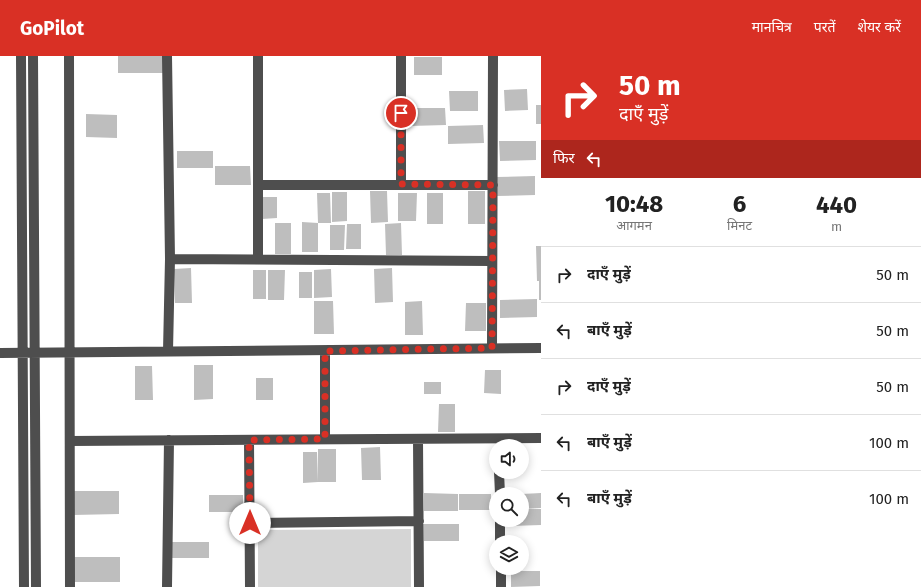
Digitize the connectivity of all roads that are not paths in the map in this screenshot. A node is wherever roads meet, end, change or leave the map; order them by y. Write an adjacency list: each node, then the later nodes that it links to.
1 (21, 56): 20 (street)
2 (33, 56): 21 (street)
3 (69, 56): 18 (street)
4 (167, 56): 11 (street)
5 (258, 56): 9 (street)
6 (401, 56): 8 (street)
7 (493, 56): 10 (street)
8 (401, 184): 9 (street); 10 (street)
9 (258, 185): 12 (street)
10 (493, 185): 13 (street)
11 (170, 259): 12 (street); 16 (street)
12 (258, 259): 13 (street)
13 (492, 261): 14 (street)
14 (492, 348): 15 (street); 17 (street)
15 (541, 348)
16 (168, 351): 17 (street); 18 (street)
17 (325, 351): 23 (street)
18 (70, 352): 21 (street); 28 (street)
19 (0, 353): 20 (street)
20 (22, 353): 21 (street); 33 (street)
21 (35, 353): 34 (street)
22 (541, 438): 25 (street)
23 (325, 439): 24 (street); 27 (street)
24 (418, 439): 29 (street); 30 (street)
25 (529, 439)
26 (169, 440): 27 (street); 28 (street); 36 (street)
27 (249, 440): 31 (street)
28 (70, 441): 35 (street)
29 (489, 442)
30 (419, 521): 31 (street); 38 (street)
31 (250, 523): 37 (street)
32 (501, 575): 39 (street)
33 (24, 587)
34 (36, 587)
35 (70, 587)
36 (167, 587)
37 (250, 587)
38 (419, 587)
39 (501, 587)

